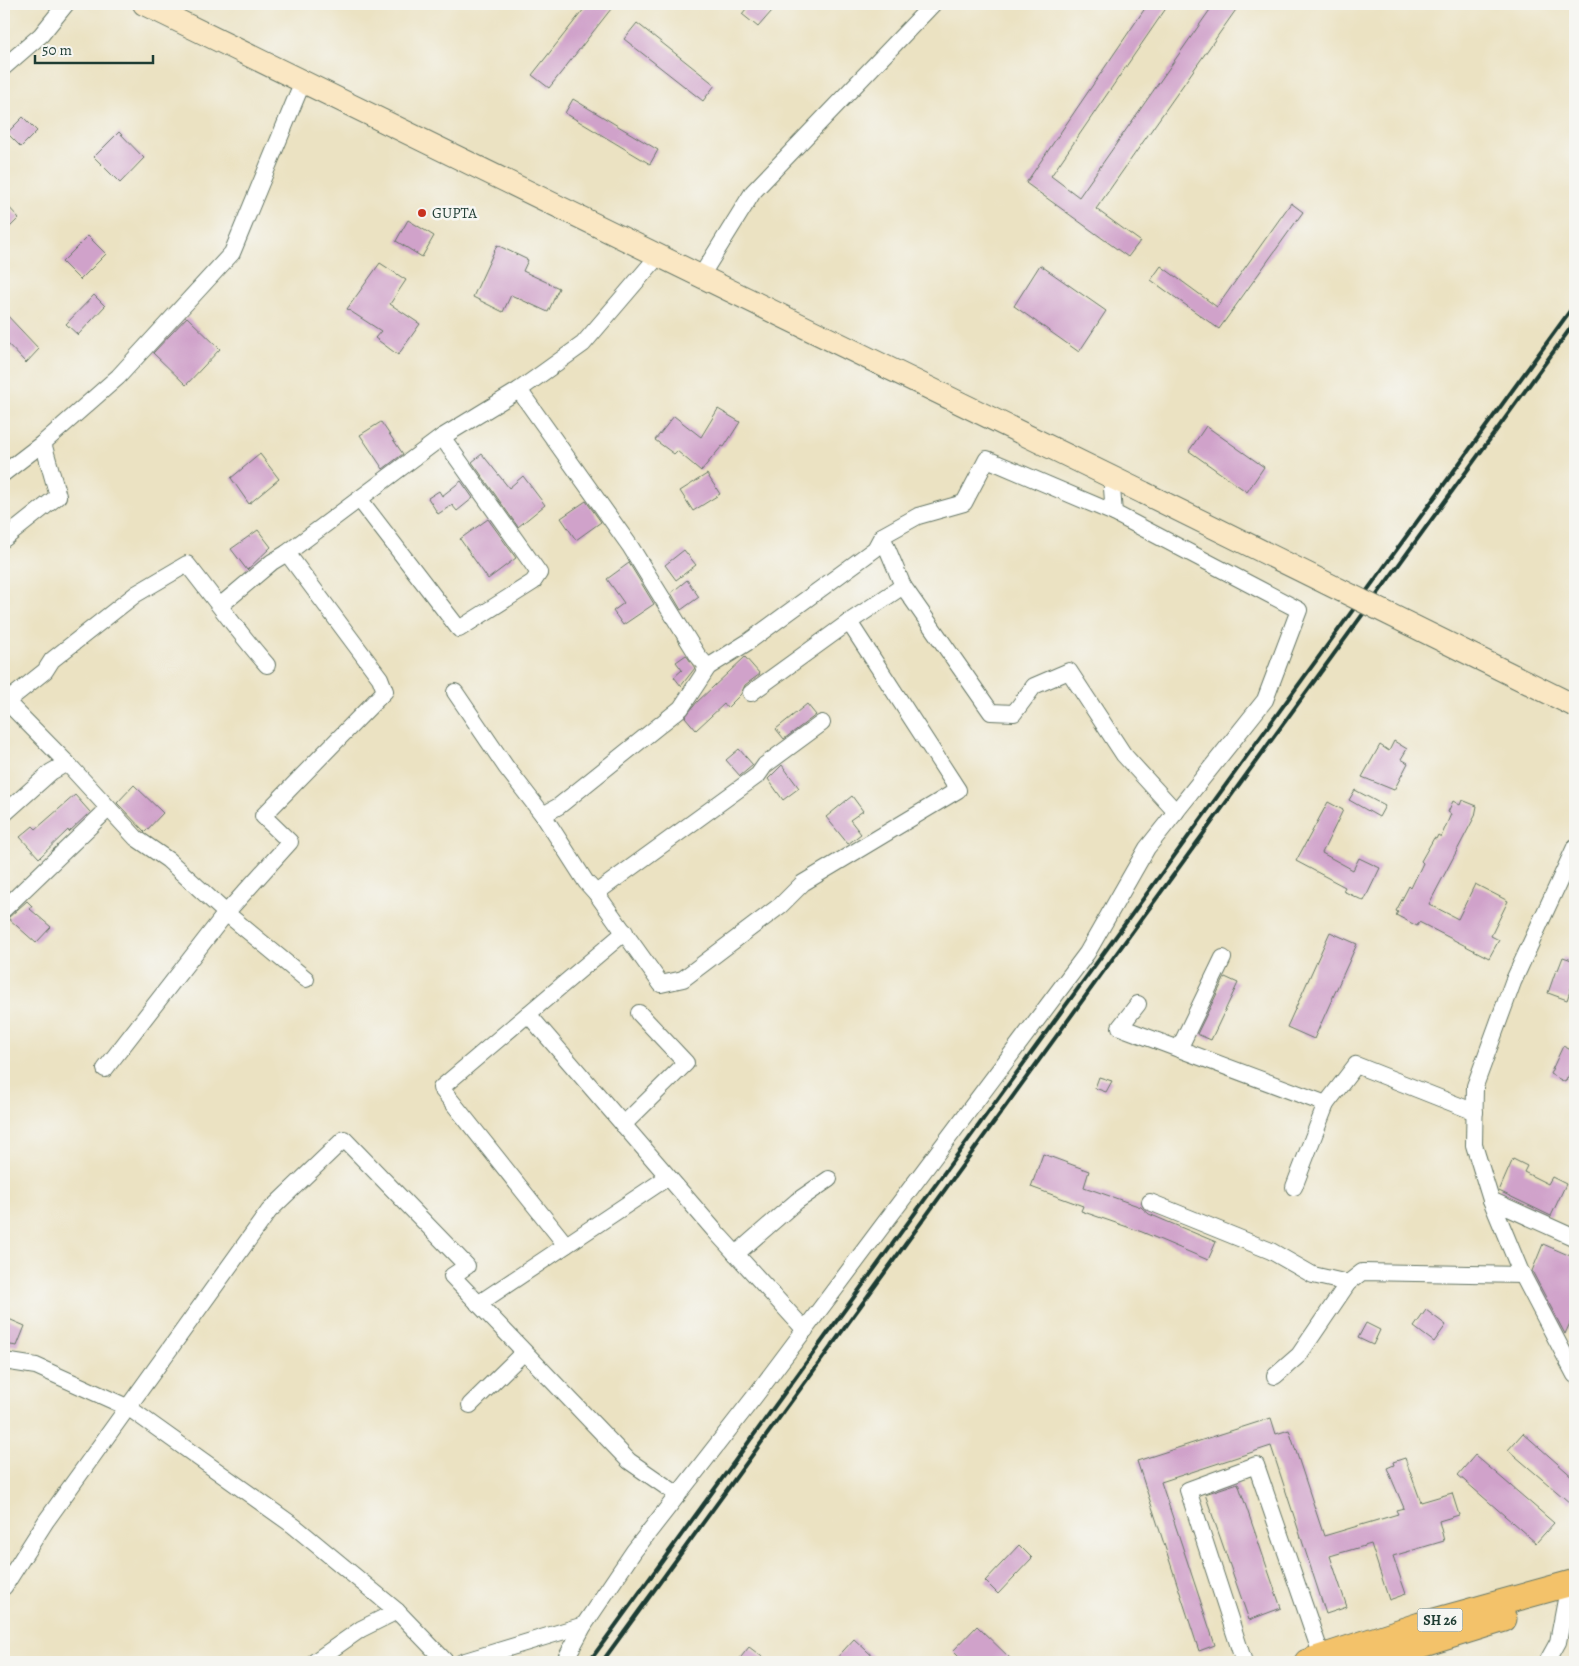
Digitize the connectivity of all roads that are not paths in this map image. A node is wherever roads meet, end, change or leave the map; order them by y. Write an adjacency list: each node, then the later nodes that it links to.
1 (66, 4): 4 (street)
2 (144, 4): 5 (main road)
3 (933, 4): 7 (street)
4 (4, 66)
5 (303, 82): 6 (main road); 10 (street)
6 (659, 255): 7 (main road); 8 (street)
7 (701, 276): 12 (main road)
8 (519, 390): 9 (street); 22 (street)
9 (442, 438): 13 (street); 13 (street)
10 (43, 443): 11 (street); 16 (street)
11 (4, 473)
12 (1111, 476): 14 (street); 26 (main road, bridge)
13 (360, 500): 17 (street)
14 (1114, 513): 15 (street); 30 (street)
15 (882, 536): 18 (street); 22 (street)
16 (4, 539)
17 (287, 554): 19 (street); 36 (street)
18 (903, 586): 20 (street); 30 (street)
19 (220, 606): 21 (street); 25 (street)
20 (849, 622): 24 (street); 37 (street)
21 (267, 665)
22 (708, 666): 32 (street)
23 (455, 692): 32 (street)
24 (751, 693)
25 (5, 700): 28 (street)
26 (1575, 706)
27 (822, 723): 34 (street)
28 (67, 762): 29 (street); 31 (street)
29 (108, 808): 35 (street); 36 (street)
30 (1176, 812): 59 (street)
31 (4, 814)
32 (543, 815): 34 (street)
33 (1575, 847): 46 (street)
34 (596, 893): 37 (street)
35 (4, 909)
36 (226, 913): 39 (street); 44 (street)
37 (625, 932): 42 (street)
38 (1223, 958): 43 (street)
39 (306, 979)
40 (1138, 1004): 43 (street)
41 (639, 1013): 47 (street)
42 (528, 1014): 47 (street); 54 (street)
43 (1179, 1049): 45 (street)
44 (105, 1069)
45 (1326, 1104): 46 (street); 50 (street)
46 (1475, 1112): 51 (street)
47 (623, 1125): 48 (street)
48 (668, 1177): 54 (street); 55 (street)
49 (830, 1179): 55 (street)
50 (1294, 1187)
51 (1491, 1200): 53 (street); 56 (street)
52 (1150, 1202): 57 (street)
53 (1575, 1238)
54 (566, 1245): 58 (street)
55 (736, 1254): 59 (street)
56 (1523, 1275): 57 (street); 62 (street)
57 (1348, 1283): 63 (street)
58 (478, 1304): 60 (street); 65 (street)
59 (805, 1330): 66 (street)
60 (524, 1352): 64 (street); 66 (street)
61 (4, 1361): 65 (street)
62 (1574, 1368)
63 (1275, 1376)
64 (470, 1405)
65 (129, 1408): 67 (street); 69 (street)
66 (678, 1495): 70 (street)
67 (4, 1587)
68 (1571, 1591): 71 (main road, SH 26); 77 (main road); 78 (street)
69 (397, 1611): 72 (street); 73 (street)
70 (584, 1624): 74 (street); 75 (street)
71 (1314, 1659): 76 (street)
72 (314, 1662)
73 (446, 1662)
74 (462, 1662)
75 (564, 1662)
76 (1244, 1662)
77 (1366, 1662)
78 (1547, 1662)

